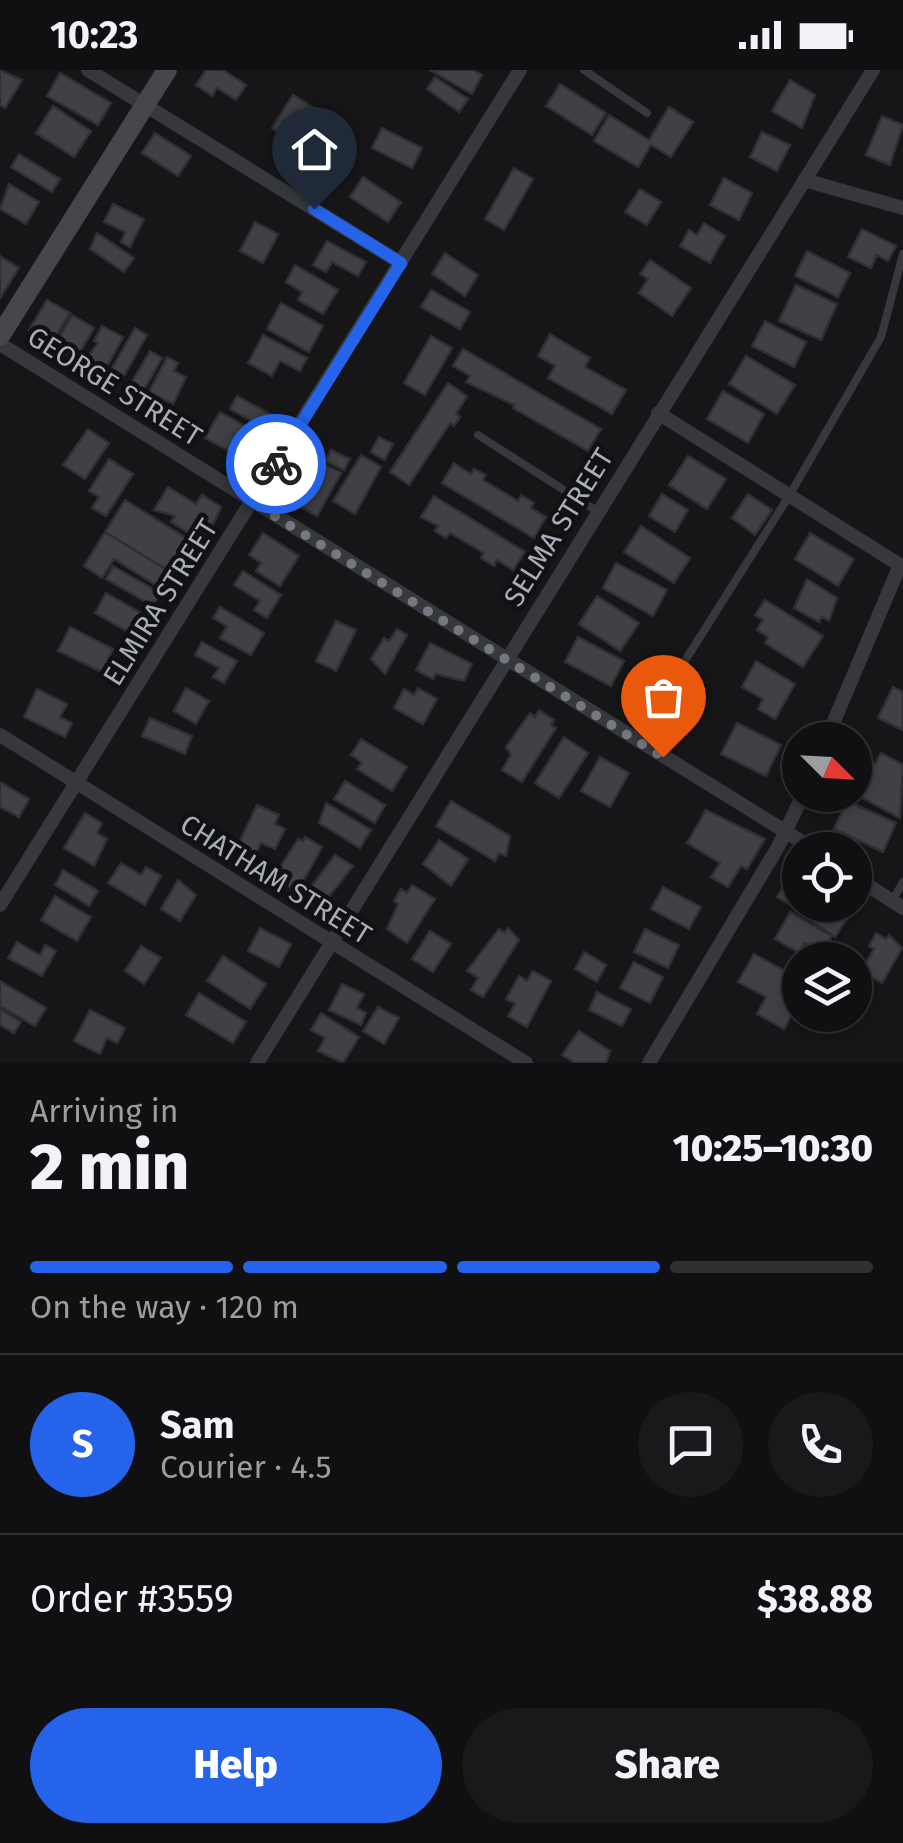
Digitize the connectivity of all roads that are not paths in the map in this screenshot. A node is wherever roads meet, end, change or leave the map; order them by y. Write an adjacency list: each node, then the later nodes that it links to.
1 (88, 70): 6 (street)
2 (167, 70): 6 (street)
3 (520, 70): 11 (street, ELMIRA STREET)
4 (584, 70): 7 (lane)
5 (872, 70): 8 (street, SELMA STREET)
6 (144, 105): 11 (street); 12 (street)
7 (647, 114)
8 (804, 180): 9 (street); 14 (street, SELMA STREET)
9 (903, 208)
10 (903, 254): 16 (lane)
11 (401, 263): 17 (street, ELMIRA STREET)
12 (0, 336)
13 (0, 344): 17 (street, GEORGE STREET)
14 (658, 414): 16 (street); 18 (street, SELMA STREET)
15 (478, 435): 18 (lane)
16 (790, 496): 19 (street); 23 (lane)
17 (252, 502): 20 (street, GEORGE STREET); 24 (street, ELMIRA STREET)
18 (597, 510): 20 (street, SELMA STREET)
19 (901, 566): 21 (street)
20 (506, 658): 23 (street, GEORGE STREET); 32 (street, SELMA STREET)
21 (834, 722)
22 (0, 735): 24 (street, CHATHAM STREET)
23 (635, 740): 26 (street, GEORGE STREET)
24 (76, 782): 31 (street, ELMIRA STREET); 32 (street, CHATHAM STREET)
25 (795, 812): 26 (street)
26 (786, 832)
27 (782, 839): 35 (street)
28 (903, 882): 30 (lane)
29 (872, 887): 30 (street)
30 (897, 904)
31 (0, 905)
32 (331, 943): 33 (street, SELMA STREET); 34 (street, CHATHAM STREET)
33 (257, 1063)
34 (526, 1063)
35 (648, 1063)

